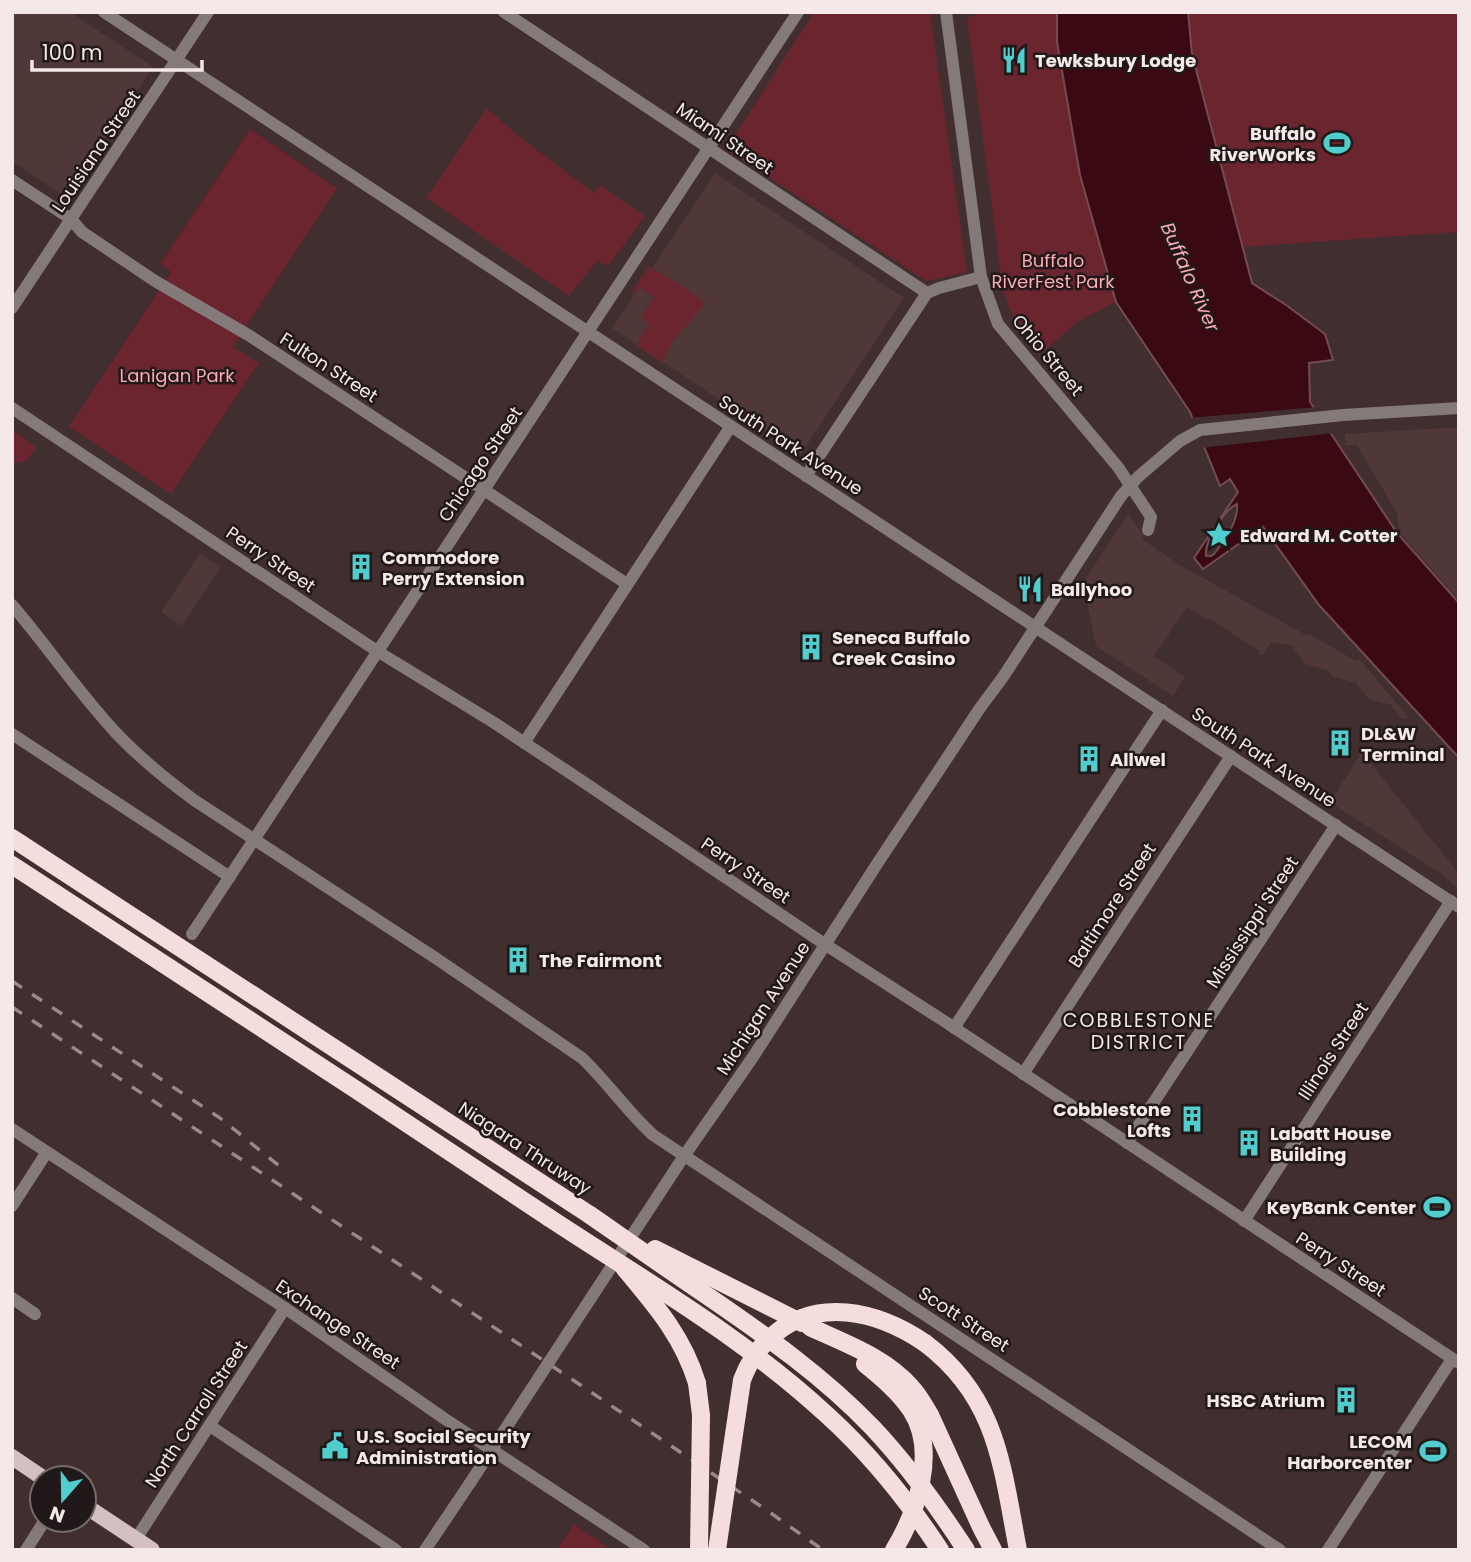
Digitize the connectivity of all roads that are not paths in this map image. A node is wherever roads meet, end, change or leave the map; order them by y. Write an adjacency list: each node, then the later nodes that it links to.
1 (104, 12): 6 (street, South Park Avenue)
2 (208, 12): 6 (street, Louisiana Street)
3 (504, 12): 7 (street, Miami Street)
4 (798, 12): 7 (street, Chicago Street)
5 (946, 12): 10 (street, Ohio Street)
6 (176, 61): 9 (street, Louisiana Street); 13 (street, South Park Avenue)
7 (708, 148): 11 (street, Miami Street); 13 (street, Chicago Street)
8 (12, 180): 9 (street, Fulton Street)
9 (71, 219): 12 (street, Louisiana Street); 19 (street, Fulton Street)
10 (981, 277): 11 (street); 18 (street, Ohio Street)
11 (927, 293): 17 (street)
12 (12, 308)
13 (588, 332): 16 (street, South Park Avenue); 19 (street, Chicago Street)
14 (12, 408): 24 (street, Perry Street)
15 (1459, 408): 18 (street, Michigan Avenue)
16 (731, 426): 17 (street, South Park Avenue); 21 (street)
17 (806, 476): 23 (street, South Park Avenue)
18 (1130, 485): 20 (street, Ohio Street); 23 (street, Michigan Avenue)
19 (483, 490): 21 (street, Fulton Street); 24 (street, Chicago Street)
20 (1148, 530)
21 (627, 584): 27 (street)
22 (12, 605): 31 (street)
23 (1036, 627): 25 (street, South Park Avenue); 36 (street, Michigan Avenue)
24 (377, 651): 27 (street, Perry Street); 31 (street, Chicago Street)
25 (1162, 710): 28 (street, South Park Avenue); 37 (street)
26 (12, 734): 33 (street)
27 (524, 743): 36 (street, Perry Street)
28 (1231, 756): 29 (street, South Park Avenue); 38 (street, Baltimore Street)
29 (1336, 825): 34 (street, South Park Avenue); 40 (street, Mississippi Street)
30 (14, 839): 44 (highway, Niagara Thruway)
31 (254, 840): 33 (street, Chicago Street); 42 (street, Scott Street)
32 (12, 865): 46 (highway, bridge)
33 (230, 877): 35 (street, Chicago Street)
34 (1455, 904): 45 (street, Illinois Street)
35 (191, 934)
36 (826, 945): 37 (street, Perry Street); 42 (street, Michigan Avenue)
37 (954, 1028): 38 (street, Perry Street)
38 (1023, 1074): 40 (street, Perry Street)
39 (12, 1129): 41 (street, Exchange Street)
40 (1127, 1143): 45 (street, Perry Street)
41 (47, 1152): 43 (street); 48 (street, Exchange Street)
42 (684, 1156): 61 (street, Michigan Avenue, bridge); 70 (street, Scott Street)
43 (12, 1206)
44 (590, 1215): 50 (highway, bridge); 67 (highway, Niagara Thruway, bridge)
45 (1244, 1221): 51 (street, Perry Street)
46 (624, 1267): 63 (highway, bridge); 66 (highway, bridge)
47 (12, 1298): 49 (street)
48 (285, 1308): 52 (street, North Carroll Street); 62 (street, Exchange Street)
49 (35, 1314)
50 (810, 1326): 65 (highway, bridge); 68 (highway)
51 (1456, 1361): 71 (street)
52 (210, 1426): 57 (street, North Carroll Street); 60 (street)
53 (12, 1457): 54 (main road)
54 (28, 1468)
55 (98, 1514): 57 (main road)
56 (36, 1534): 58 (street)
57 (136, 1539): 59 (main road)
58 (26, 1550)
59 (152, 1550)
60 (396, 1550)
61 (425, 1550)
62 (644, 1550)
63 (699, 1550)
64 (717, 1550): 69 (highway, bridge)
65 (894, 1550)
66 (940, 1550)
67 (966, 1550)
68 (993, 1550)
69 (1018, 1550)
70 (1280, 1550)
71 (1328, 1550)

